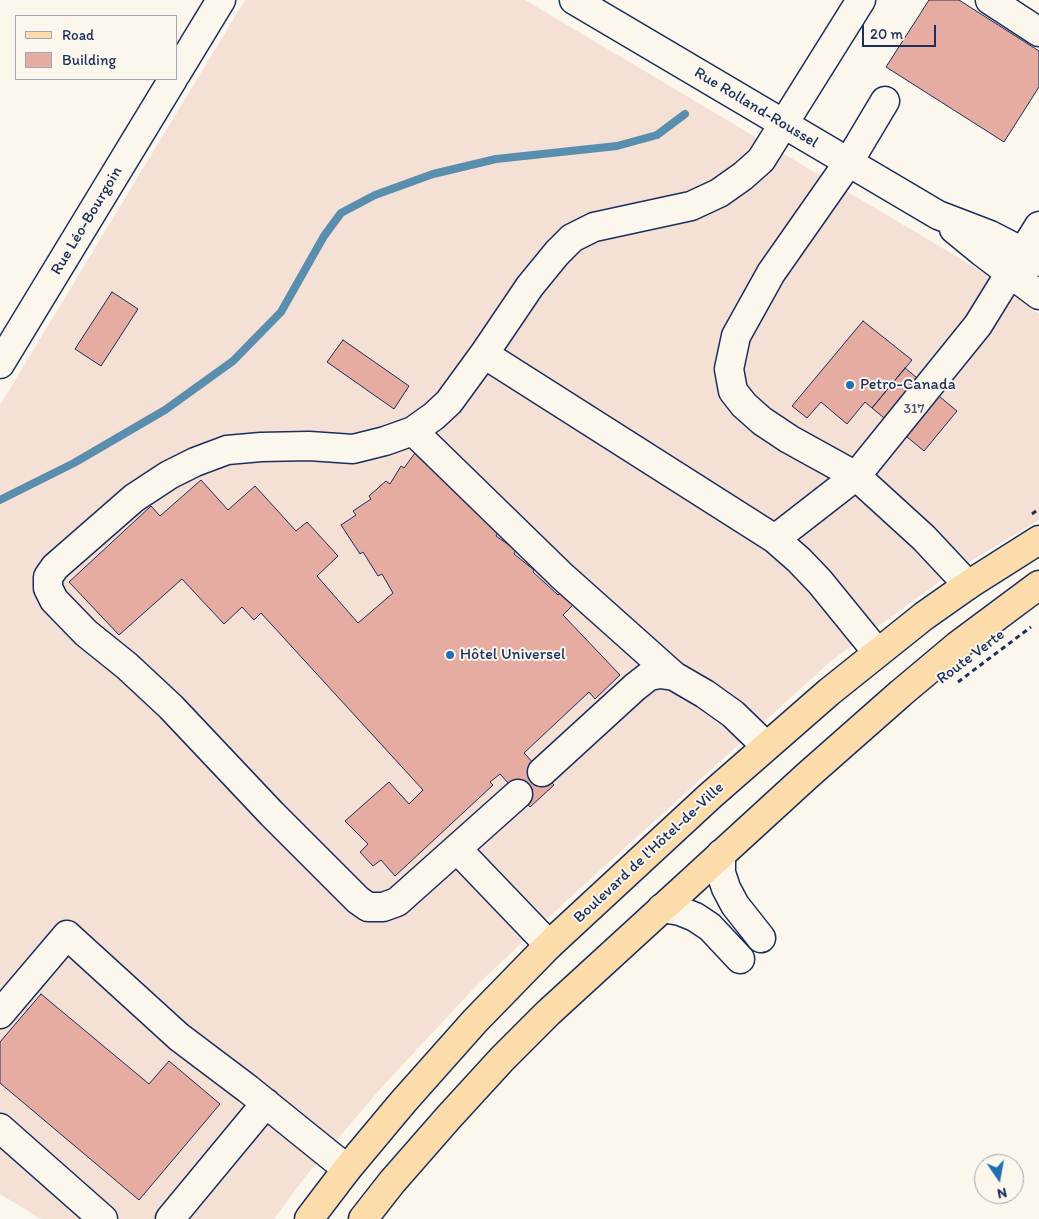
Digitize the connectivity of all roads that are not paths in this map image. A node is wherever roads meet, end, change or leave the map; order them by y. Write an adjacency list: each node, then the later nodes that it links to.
1 (221, 0): 6 (street)
2 (574, 0): 9 (street, Rue Rolland-Roussel)
3 (861, 0): 9 (street)
4 (990, 0): 5 (street)
5 (1039, 32)
6 (178, 71)
7 (172, 80): 15 (street, Rue Léo-Bourgoin)
8 (885, 101): 10 (street)
9 (782, 124): 10 (street, Rue Rolland-Roussel); 14 (street)
10 (848, 163): 12 (street, Rue Rolland-Roussel); 17 (street)
11 (1039, 226): 12 (street)
12 (1024, 262): 13 (street, Rue Rolland-Roussel); 17 (street)
13 (1039, 295)
14 (484, 354): 16 (street); 18 (street)
15 (0, 364)
16 (413, 430): 23 (street); 25 (street)
17 (856, 476): 18 (street); 20 (street)
18 (774, 539): 22 (street)
19 (1039, 540): 20 (main road, Boulevard de l'Hôtel-de-Ville)
20 (968, 585): 22 (main road, Boulevard de l'Hôtel-de-Ville)
21 (1039, 585): 26 (main road)
22 (877, 652): 24 (main road, Boulevard de l'Hôtel-de-Ville)
23 (674, 676): 24 (street); 25 (street)
24 (766, 746): 29 (main road, Boulevard de l'Hôtel-de-Ville)
25 (457, 849): 29 (street)
26 (721, 854): 27 (main road); 28 (street)
27 (662, 908): 30 (street); 38 (main road)
28 (761, 938)
29 (549, 945): 34 (main road, Boulevard de l'Hôtel-de-Ville)
30 (740, 959)
31 (0, 1014): 32 (street)
32 (266, 1103): 34 (street); 36 (street)
33 (2, 1134): 35 (street)
34 (347, 1169): 37 (main road, Boulevard de l'Hôtel-de-Ville)
35 (103, 1219)
36 (170, 1219)
37 (309, 1219)
38 (363, 1219)

